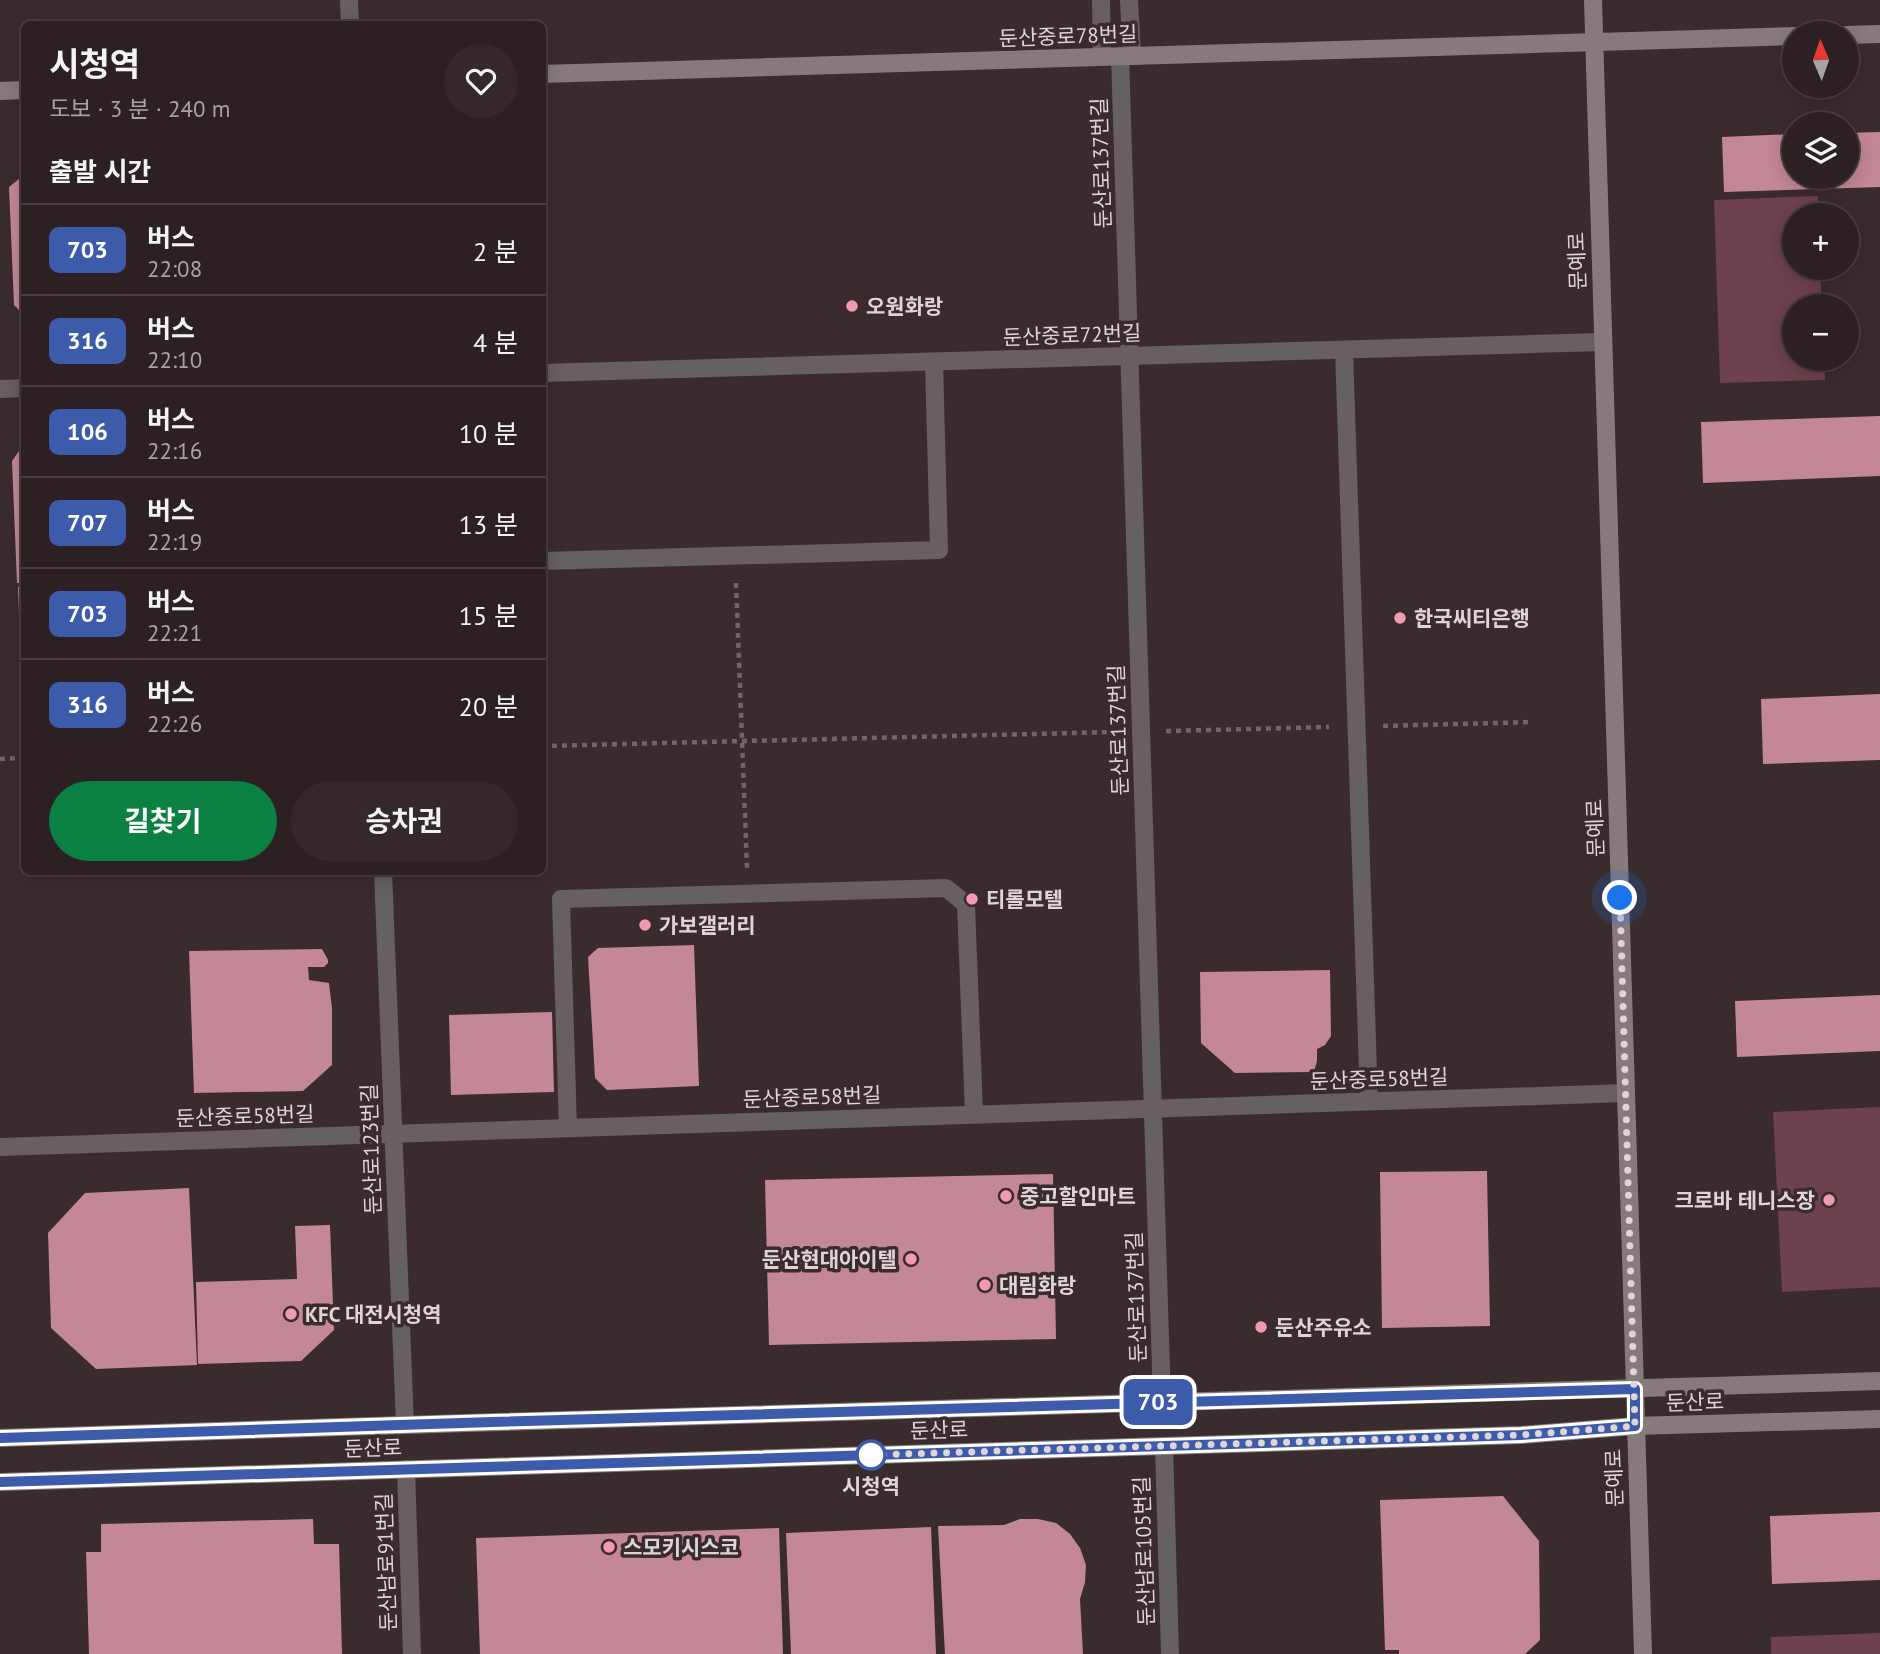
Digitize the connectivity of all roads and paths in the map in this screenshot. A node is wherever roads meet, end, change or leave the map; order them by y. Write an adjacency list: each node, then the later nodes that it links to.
1 (349, 0): 5 (street)
2 (1101, 0): 10 (street)
3 (1129, 0): 10 (street)
4 (1593, 0): 9 (main road, 문예로)
5 (350, 21)
6 (1880, 34): 7 (main road)
7 (1859, 35)
8 (1782, 36): 9 (main road)
9 (1594, 41): 10 (main road, 둔산중로78번길); 14 (main road, 문예로)
10 (1118, 57): 11 (main road, 둔산중로78번길); 16 (street, 둔산로137번길)
11 (546, 75)
12 (21, 90): 13 (main road)
13 (0, 91)
14 (1602, 342): 15 (street, 둔산중로72번길); 33 (main road, 문예로)
15 (1344, 350): 16 (street, 둔산중로72번길); 34 (street)
16 (1129, 356): 17 (street, 둔산중로72번길); 26 (street, 둔산로137번길)
17 (933, 362): 18 (street, 둔산중로72번길); 21 (street)
18 (546, 373)
19 (21, 388): 20 (street)
20 (0, 389)
21 (735, 556): 22 (street); 27 (path)
22 (546, 561)
23 (1532, 722): 24 (path)
24 (1378, 726)
25 (1336, 727): 26 (path)
26 (1141, 732): 27 (path); 35 (street, 둔산로137번길)
27 (742, 741): 28 (path); 32 (path)
28 (546, 746)
29 (21, 758): 30 (path)
30 (0, 759)
31 (383, 875): 38 (street, 둔산로123번길)
32 (748, 893): 36 (street); 37 (street)
33 (1626, 1093): 34 (street, 둔산중로58번길); 41 (main road, 문예로)
34 (1369, 1101): 35 (street, 둔산중로58번길)
35 (1153, 1109): 36 (street, 둔산중로58번길); 42 (street, 둔산로137번길)
36 (974, 1114): 37 (street, 둔산중로58번길)
37 (568, 1128): 38 (street, 둔산중로58번길)
38 (393, 1134): 39 (street, 둔산중로58번길); 44 (street, 둔산로123번길)
39 (0, 1147)
40 (1880, 1381): 41 (main road, 둔산로)
41 (1635, 1389): 42 (main road, 둔산로); 45 (main road, 문예로)
42 (1162, 1402): 44 (main road, 둔산로)
43 (1880, 1419): 45 (main road, 둔산로)
44 (405, 1425): 46 (main road, 둔산로)
45 (1635, 1426): 47 (main road, 둔산로); 52 (main road, 문예로)
46 (0, 1438)
47 (1164, 1446): 48 (main road, 둔산로); 51 (street, 둔산남로105번길)
48 (406, 1469): 49 (main road, 둔산로); 50 (street, 둔산남로91번길)
49 (0, 1482)
50 (412, 1654)
51 (1170, 1654)
52 (1643, 1654)

